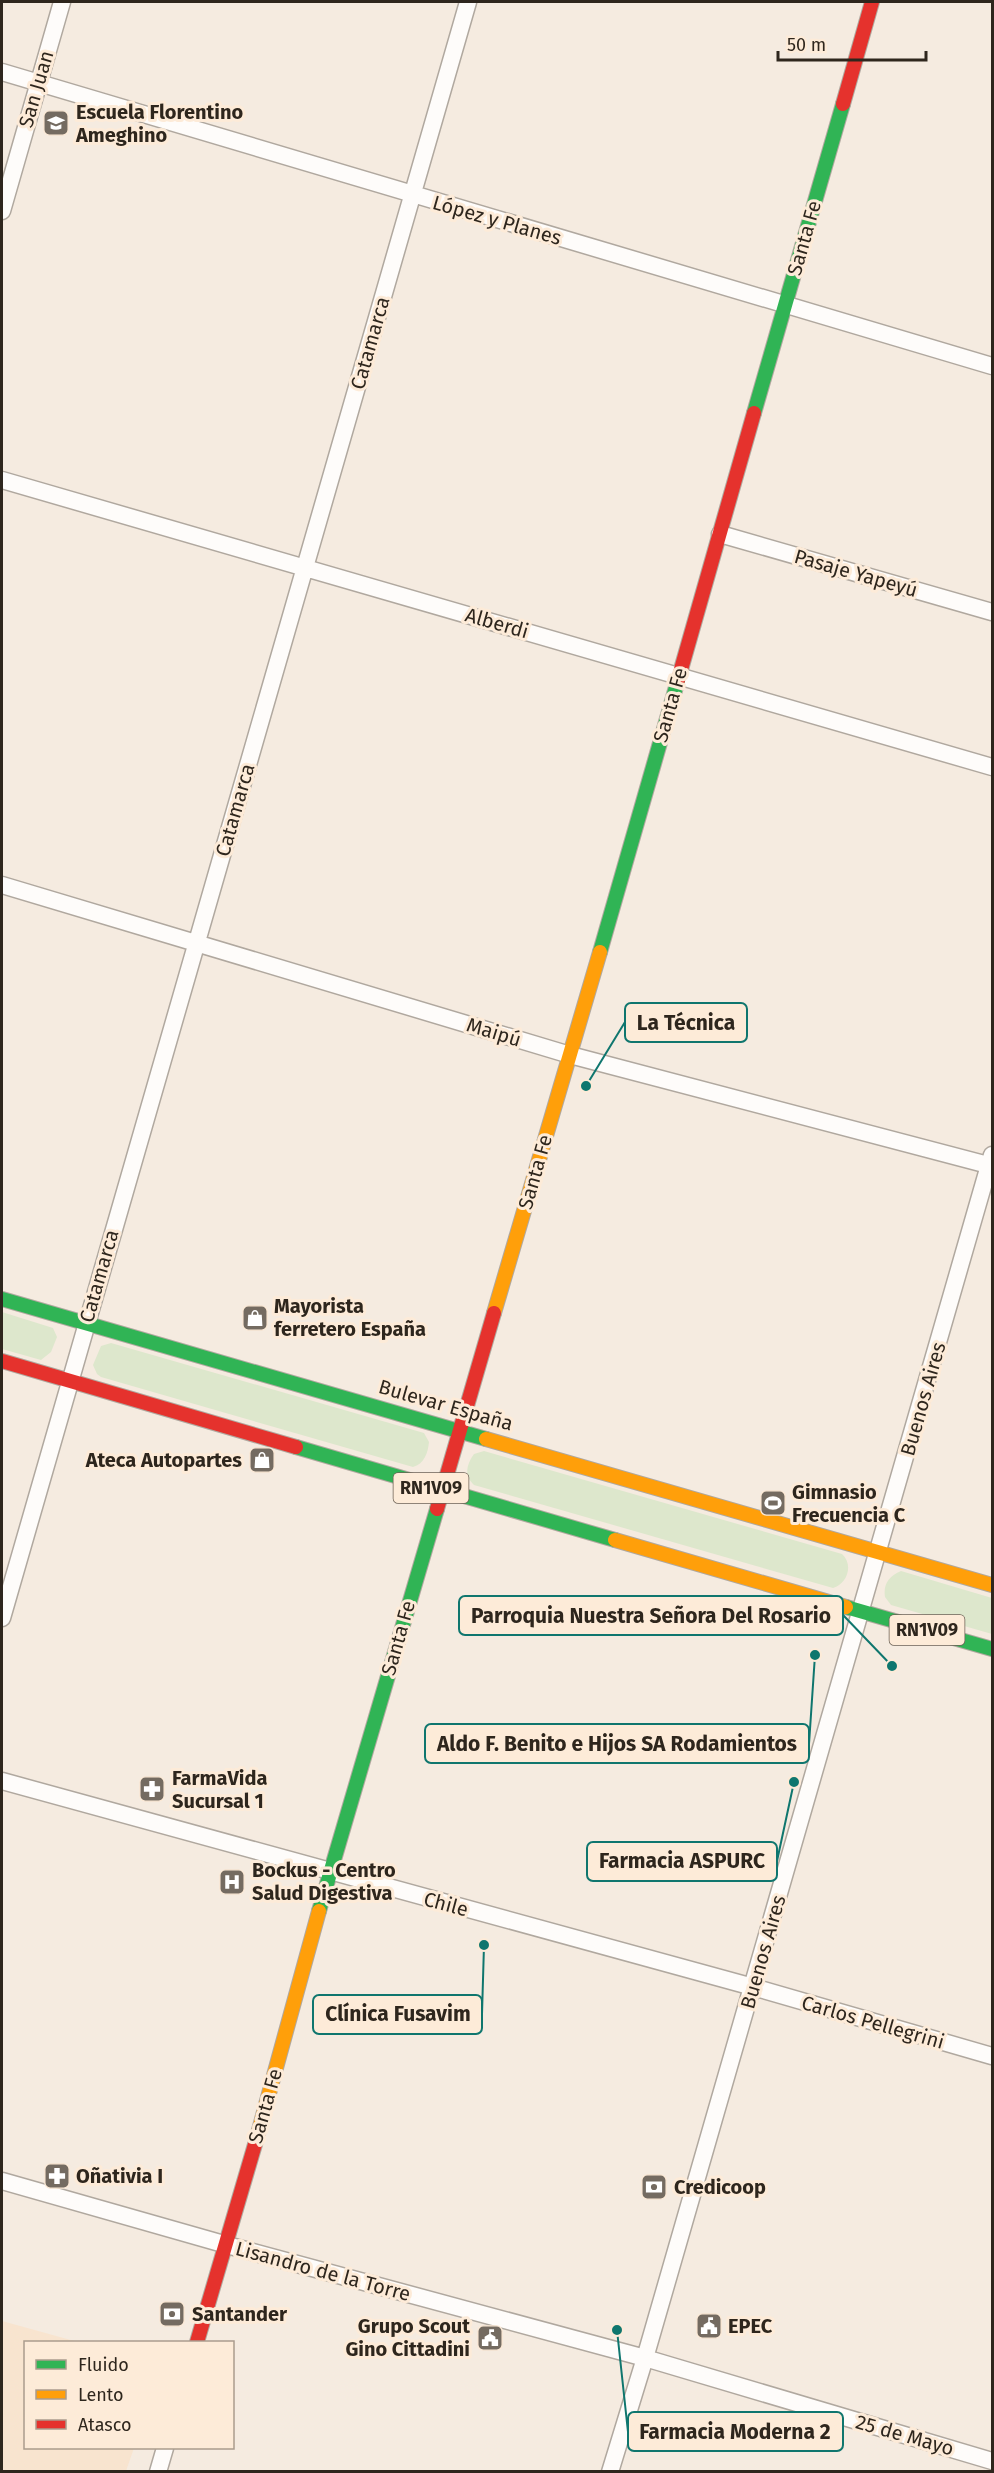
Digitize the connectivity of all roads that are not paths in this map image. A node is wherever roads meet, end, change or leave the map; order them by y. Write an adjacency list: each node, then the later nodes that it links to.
1 (62, 2): 5 (street, San Juan)
2 (468, 2): 6 (street, Catamarca)
3 (872, 2): 8 (street, Santa Fe)
4 (2, 72): 5 (street, López y Planes)
5 (38, 82): 6 (street, López y Planes); 7 (street, San Juan)
6 (412, 195): 8 (street, López y Planes); 12 (street, Catamarca)
7 (2, 211)
8 (785, 305): 9 (street, López y Planes); 11 (street, Santa Fe)
9 (993, 366)
10 (2, 480): 12 (street, Alberdi)
11 (720, 534): 13 (street, Pasaje Yapeyú); 14 (street, Santa Fe)
12 (305, 567): 14 (street, Alberdi); 17 (street, Catamarca)
13 (993, 612)
14 (679, 675): 15 (street, Alberdi); 18 (street, Santa Fe)
15 (993, 767)
16 (2, 885): 17 (street, Maipú)
17 (196, 943): 18 (street, Maipú); 21 (street, Catamarca)
18 (570, 1055): 19 (street, Maipú); 24 (street, Santa Fe)
19 (992, 1162): 26 (street, Buenos Aires)
20 (2, 1299): 21 (street, Bulevar España)
21 (86, 1323): 23 (street, Catamarca); 24 (street, Bulevar España)
22 (2, 1361): 23 (street, RN1V09)
23 (69, 1381): 25 (street, RN1V09); 29 (street, Catamarca)
24 (460, 1429): 25 (street, Santa Fe); 26 (street, Bulevar España)
25 (441, 1490): 28 (street, RN1V09); 32 (street, Santa Fe)
26 (879, 1552): 27 (street, Bulevar España); 28 (street, Buenos Aires)
27 (993, 1585)
28 (862, 1611): 30 (street, RN1V09); 33 (street, Buenos Aires)
29 (2, 1618)
30 (993, 1649)
31 (2, 1780): 32 (street, Chile)
32 (330, 1872): 33 (street, Chile); 36 (street, Santa Fe)
33 (753, 1987): 34 (street, Carlos Pellegrini); 38 (street, Buenos Aires)
34 (993, 2056)
35 (2, 2181): 36 (street, Lisandro de la Torre)
36 (227, 2245): 37 (street, Santa Fe); 38 (street, Lisandro de la Torre)
37 (198, 2341)
38 (645, 2358): 40 (street, 25 de Mayo); 42 (street, Buenos Aires)
39 (165, 2449): 41 (street)
40 (993, 2461)
41 (158, 2472)
42 (610, 2472)

